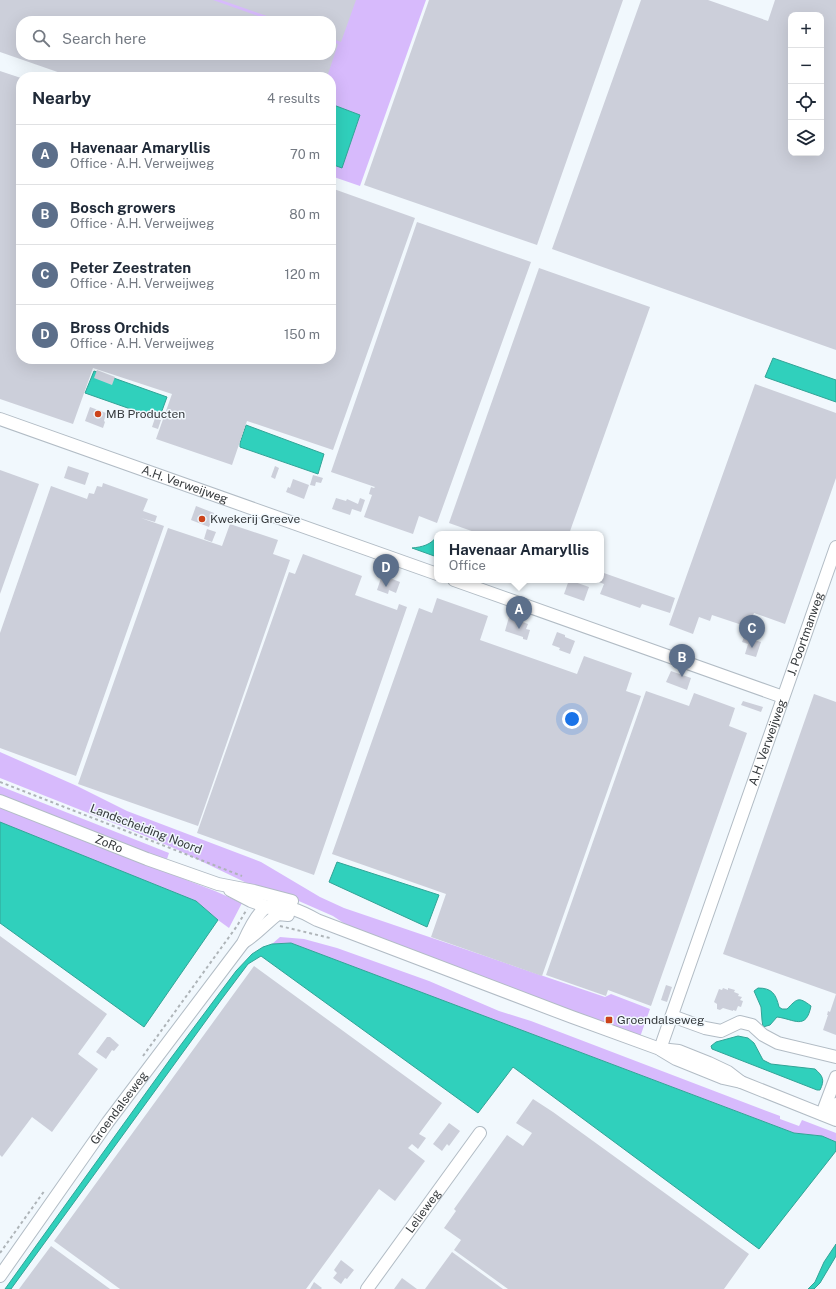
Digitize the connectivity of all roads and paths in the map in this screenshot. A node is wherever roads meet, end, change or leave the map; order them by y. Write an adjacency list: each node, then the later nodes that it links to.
1 (0, 419): 3 (street, A.H. Verweijweg)
2 (836, 547): 5 (street, J. Poortmanweg)
3 (434, 573)
4 (462, 583): 5 (street, A.H. Verweijweg)
5 (783, 697): 16 (street, A.H. Verweijweg)
6 (0, 782): 8 (path, Landscheiding Noord)
7 (0, 801): 9 (street, ZoRo)
8 (242, 876)
9 (218, 884): 10 (street, ZoRo); 14 (street, ZoRo)
10 (251, 901): 11 (street, ZoRo); 12 (path)
11 (266, 907): 13 (street); 14 (street); 15 (street, Groendalseweg)
12 (245, 914)
13 (288, 915): 14 (street); 15 (street, Groendalseweg)
14 (317, 920): 17 (street)
15 (243, 943): 23 (street, Groendalseweg)
16 (672, 1016): 17 (street, A.H. Verweijweg); 18 (street)
17 (660, 1049): 21 (street)
18 (836, 1057)
19 (836, 1077): 21 (street)
20 (836, 1104): 21 (street)
21 (830, 1117)
22 (480, 1133): 24 (street, Lelieweg)
23 (0, 1276)
24 (367, 1289)

